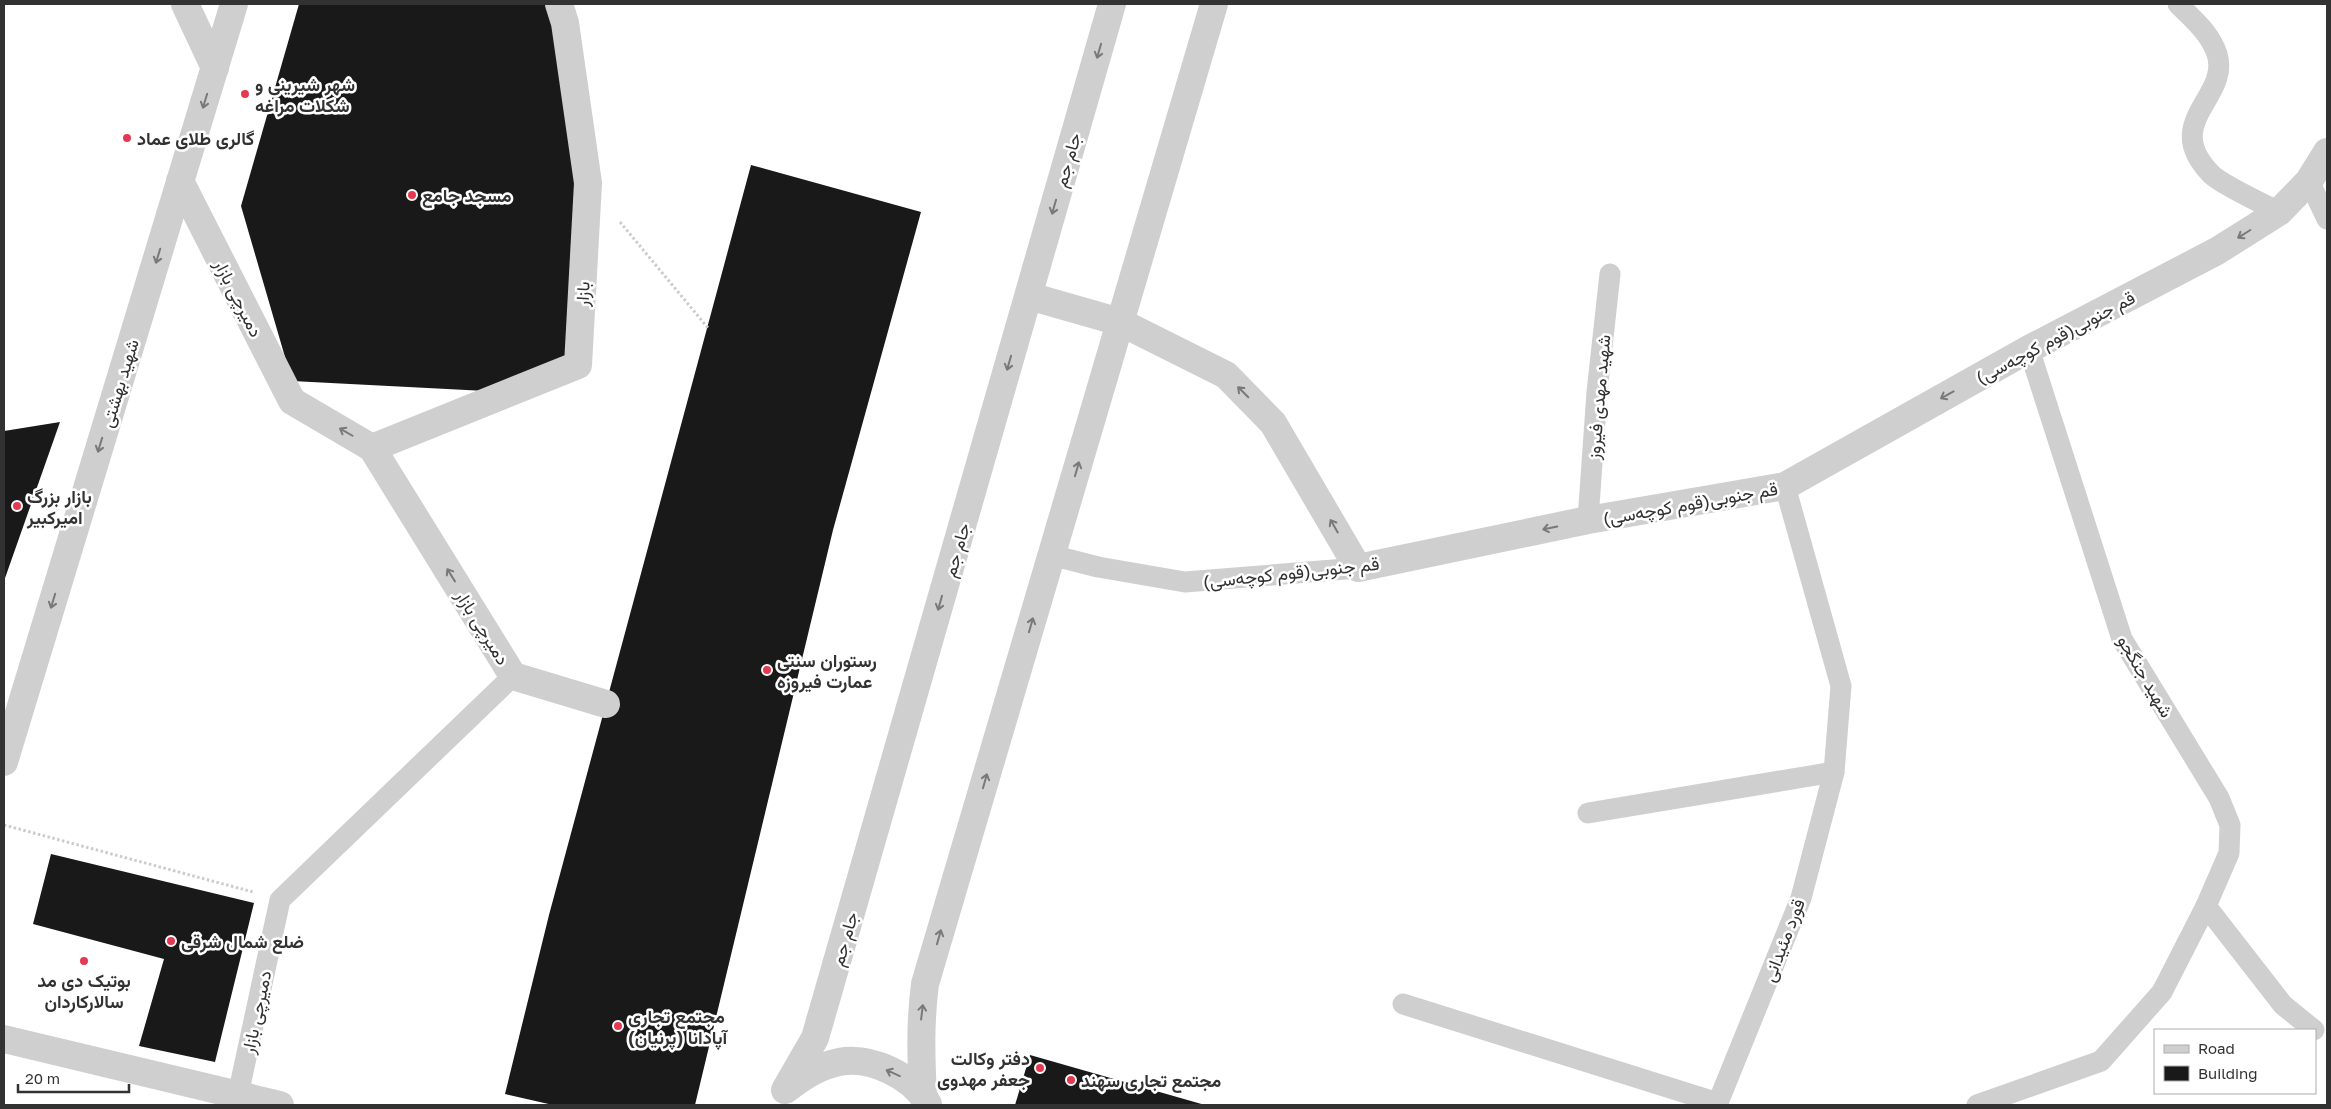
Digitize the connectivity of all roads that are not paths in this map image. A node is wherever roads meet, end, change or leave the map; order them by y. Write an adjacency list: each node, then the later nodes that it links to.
1 (185, 4): 7 (street)
2 (234, 4): 7 (street, شهید بهشتی)
3 (559, 4): 17 (street, بازار)
4 (1112, 4): 14 (street, جام جم, one-way to 14)
5 (1214, 4): 15 (street)
6 (2178, 4): 11 (lane)
7 (215, 68): 9 (street, شهید بهشتی, one-way to 9)
8 (2327, 152): 10 (street, قم جنوبی(قوم کوچه‌سی))
9 (180, 181): 17 (street, دمیرچی بازار, one-way to 9); 24 (street, شهید بهشتی, one-way to 24)
10 (2309, 181): 11 (street, قم جنوبی(قوم کوچه‌سی)); 12 (lane)
11 (2278, 212): 16 (street, قم جنوبی(قوم کوچه‌سی), one-way to 16)
12 (2327, 219)
13 (1610, 274): 19 (lane, شهید مهدی فیروز)
14 (1028, 296): 15 (street); 34 (street, جام جم, one-way to 34)
15 (1120, 322): 20 (street, one-way to 15); 21 (street, one-way to 15)
16 (2029, 349): 18 (street, قم جنوبی(قوم کوچه‌سی), one-way to 18); 27 (lane, شهید جنگجو)
17 (372, 448): 22 (street, دمیرچی بازار, one-way to 17)
18 (1785, 486): 19 (street, قم جنوبی(قوم کوچه‌سی)); 25 (lane, قورد مئیدانی)
19 (1588, 520): 21 (street, قم جنوبی(قوم کوچه‌سی), one-way to 21)
20 (1051, 555): 21 (lane, قم جنوبی(قوم کوچه‌سی)); 35 (street, one-way to 20)
21 (1358, 568)
22 (513, 676): 23 (street); 33 (lane, دمیرچی بازار)
23 (606, 704)
24 (4, 762)
25 (1834, 772): 26 (lane); 36 (lane, قورد مئیدانی)
26 (1588, 813)
27 (2206, 906): 29 (lane); 38 (lane, شهید جنگجو)
28 (1403, 1004): 36 (lane, قورد مئیدانی)
29 (2312, 1029)
30 (2316, 1033): 32 (lane)
31 (4, 1039): 33 (street)
32 (2327, 1042)
33 (238, 1095): 37 (street)
34 (780, 1097): 35 (street, one-way to 34)
35 (926, 1100)
36 (1718, 1104)
37 (280, 1105)
38 (1977, 1105)

